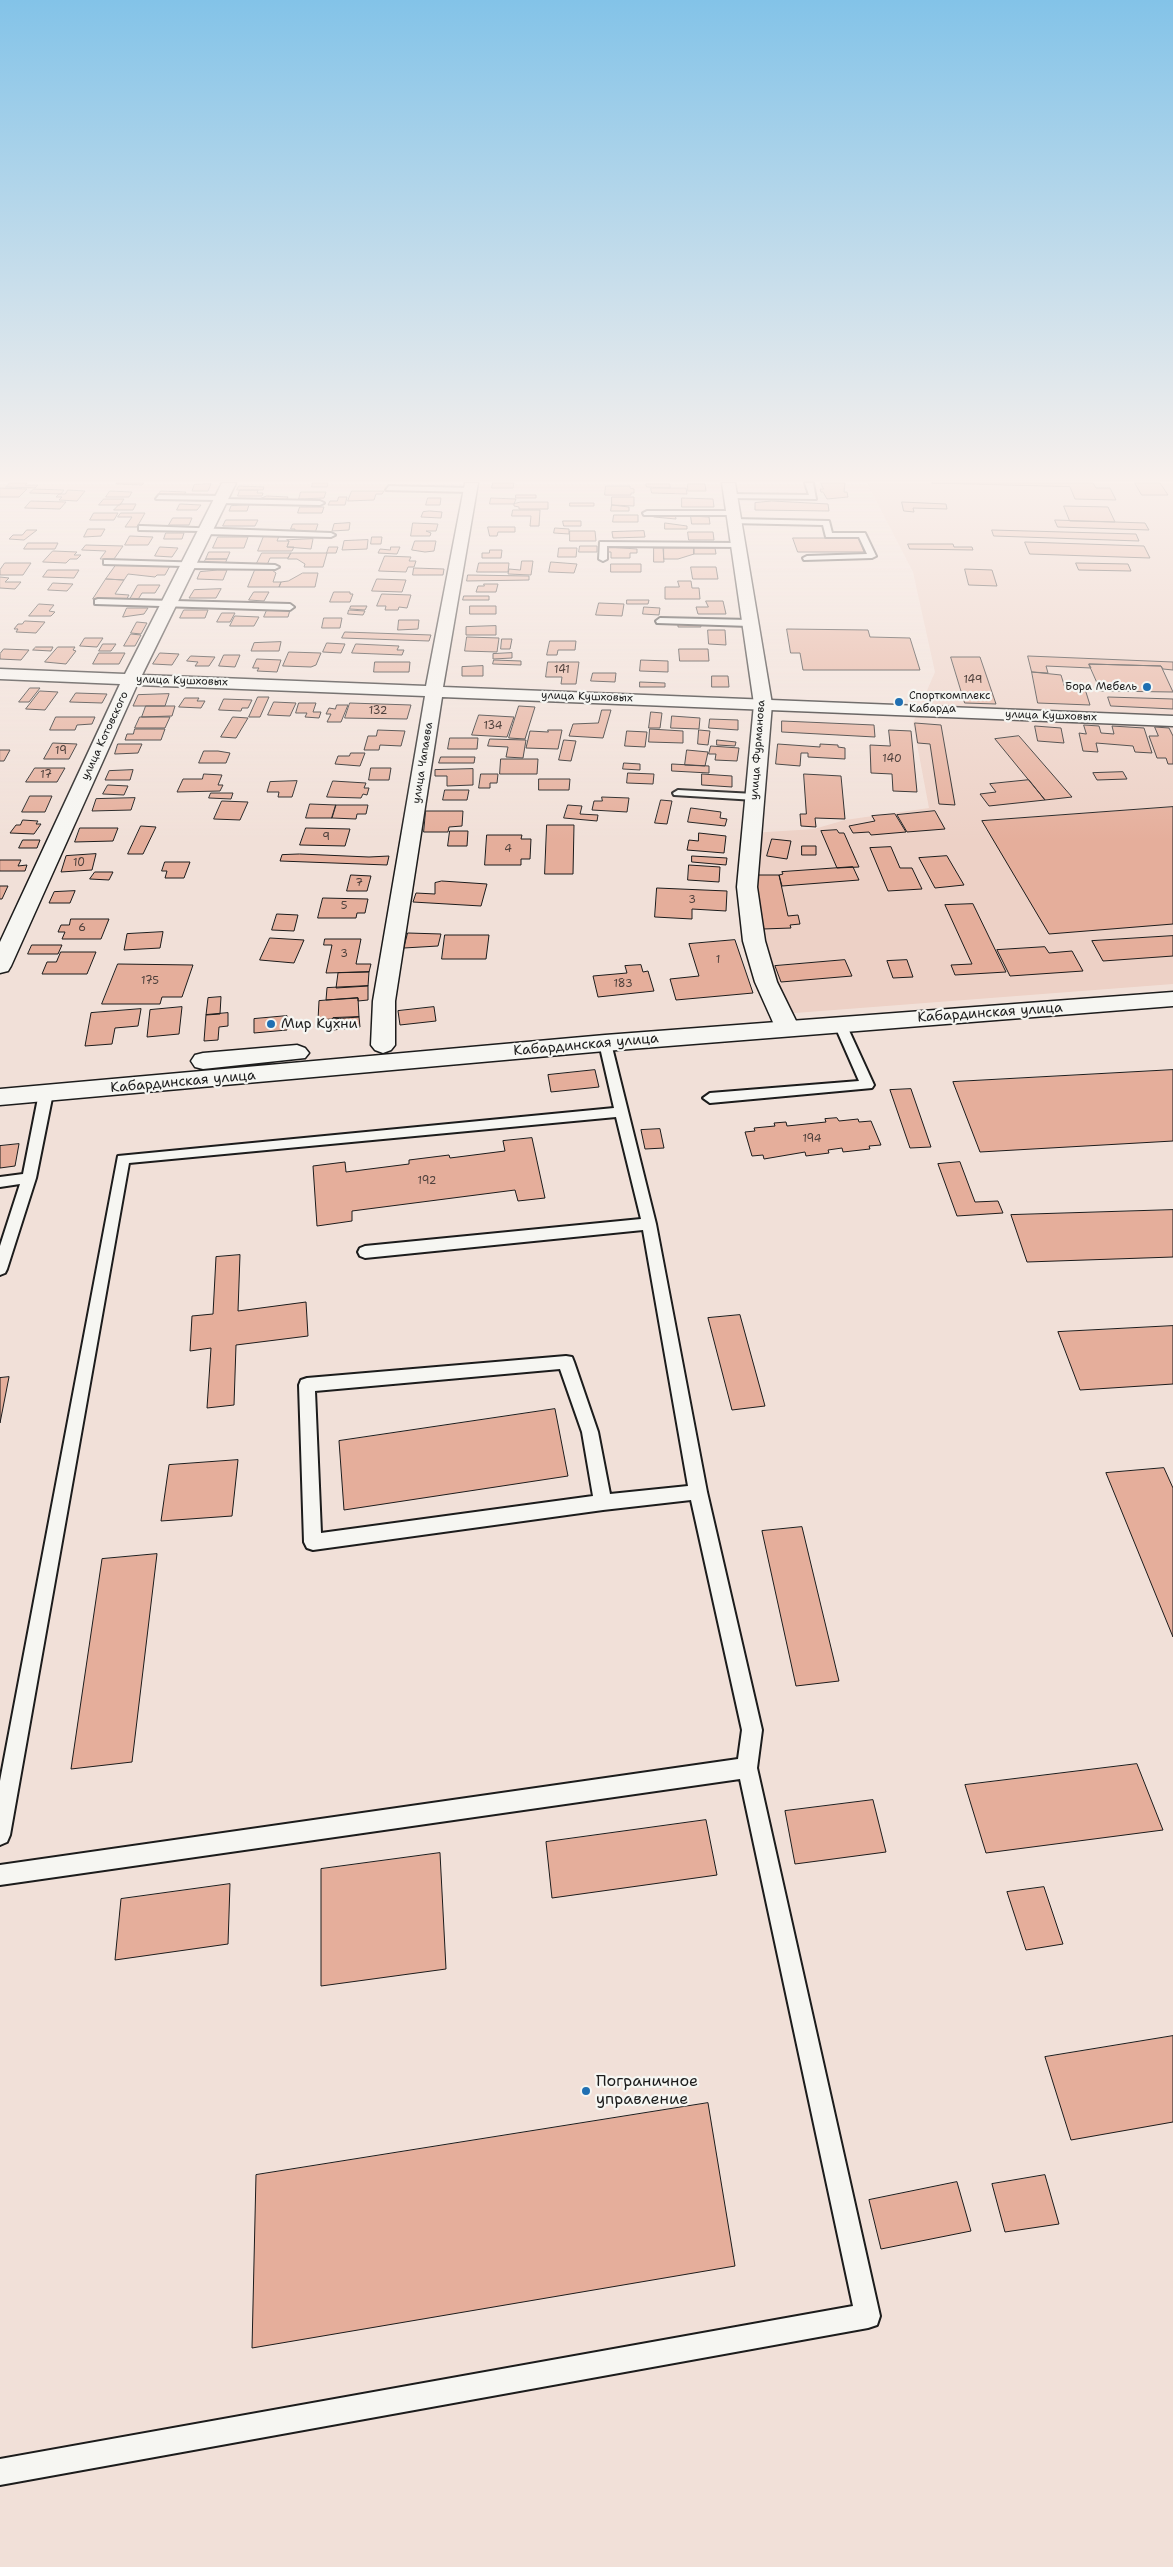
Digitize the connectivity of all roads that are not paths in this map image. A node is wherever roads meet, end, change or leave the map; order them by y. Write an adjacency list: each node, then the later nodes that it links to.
1 (126, 603): 4 (lane)
2 (450, 603): 10 (street, улица Чапаева)
3 (747, 603): 7 (street, улица Фурманова)
4 (169, 604): 5 (lane); 9 (street, улица Котовского)
5 (290, 607)
6 (660, 621): 7 (lane)
7 (750, 622): 11 (street, улица Фурманова)
8 (0, 674): 9 (street, улица Кушховых)
9 (132, 679): 10 (street, улица Кушховых); 15 (street, улица Котовского)
10 (434, 691): 11 (street, улица Кушховых); 21 (street, улица Чапаева)
11 (763, 704): 12 (street, улица Кушховых); 14 (street, улица Фурманова)
12 (1173, 722)
13 (678, 793): 14 (lane)
14 (755, 797): 18 (street, улица Фурманова)
15 (0, 966)
16 (1173, 984): 18 (street, Кабардинская улица)
17 (1173, 999): 19 (street, Кабардинская улица)
18 (785, 1021): 19 (street, Кабардинская улица); 20 (street, Кабардинская улица); 21 (street, Кабардинская улица)
19 (840, 1024): 25 (lane)
20 (605, 1043): 23 (street, Кабардинская улица); 26 (lane)
21 (383, 1045): 22 (street, Кабардинская улица)
22 (0, 1079)
23 (46, 1093): 24 (street, Кабардинская улица); 27 (lane)
24 (0, 1097)
25 (710, 1098)
26 (623, 1112): 29 (lane); 35 (lane)
27 (29, 1178): 28 (lane); 31 (lane)
28 (0, 1182)
29 (649, 1224): 30 (lane); 32 (lane)
30 (365, 1252)
31 (0, 1269)
32 (698, 1492): 33 (lane); 34 (lane)
33 (603, 1502): 33 (lane)
34 (747, 1768): 36 (lane); 37 (lane)
35 (0, 1835)
36 (0, 1875)
37 (0, 2472)

